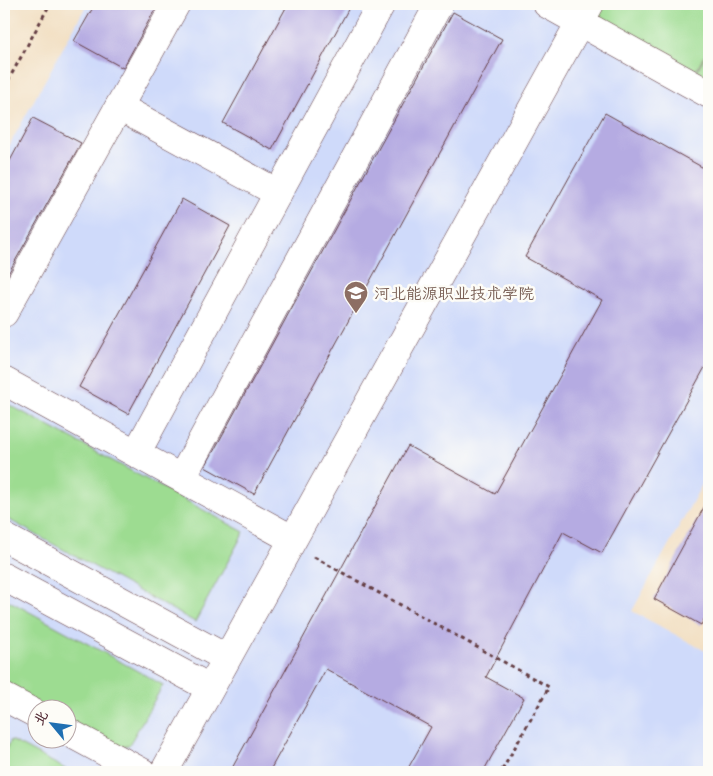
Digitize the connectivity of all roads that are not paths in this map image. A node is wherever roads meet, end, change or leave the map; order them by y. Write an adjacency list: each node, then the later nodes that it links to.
1 (176, 4): 7 (lane)
2 (381, 4): 8 (lane)
3 (439, 4): 12 (lane)
4 (548, 4): 5 (lane)
5 (585, 13): 6 (lane); 14 (lane)
6 (709, 94)
7 (119, 107): 8 (lane); 9 (lane)
8 (278, 193): 11 (lane)
9 (4, 314)
10 (4, 381): 11 (lane)
11 (137, 452): 12 (lane)
12 (182, 477): 14 (lane)
13 (4, 537): 16 (lane)
14 (292, 539): 16 (lane)
15 (4, 577): 17 (lane)
16 (226, 658): 17 (lane)
17 (210, 688): 22 (lane)
18 (4, 697): 19 (lane)
19 (28, 710)
20 (78, 737): 21 (lane)
21 (142, 772)
22 (164, 772)

